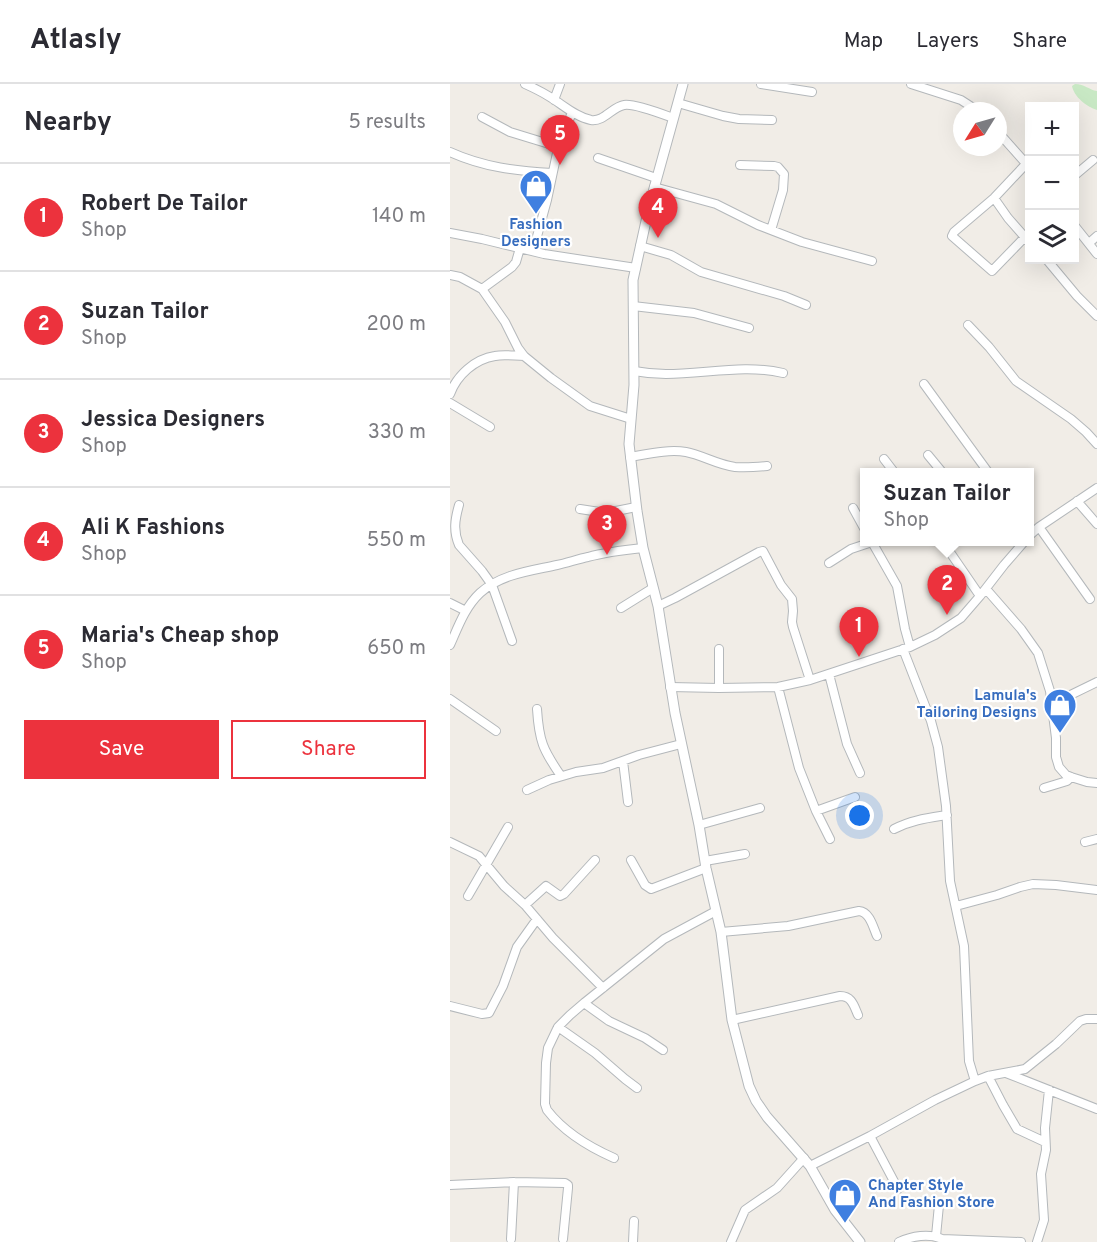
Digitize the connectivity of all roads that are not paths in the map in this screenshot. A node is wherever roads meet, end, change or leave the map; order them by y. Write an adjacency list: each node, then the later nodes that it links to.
1 (525, 84): 7 (street)
2 (560, 84): 7 (street)
3 (683, 84): 9 (street)
4 (761, 84): 6 (street)
5 (911, 84): 8 (street)
6 (812, 92)
7 (554, 100): 10 (street)
8 (964, 102)
9 (678, 103): 12 (street); 13 (street)
10 (572, 112): 12 (street); 15 (street)
11 (482, 117): 15 (street)
12 (674, 118): 24 (street)
13 (772, 120)
14 (1007, 142): 19 (street)
15 (559, 147): 22 (street)
16 (450, 152): 22 (street)
17 (598, 158): 24 (street)
18 (1093, 160): 23 (street)
19 (1025, 163)
20 (740, 165): 26 (street)
21 (1025, 169): 25 (street)
22 (552, 172): 35 (street)
23 (1079, 172)
24 (655, 183): 26 (street); 33 (street)
25 (994, 198): 30 (street); 31 (street)
26 (771, 231): 37 (street)
27 (1079, 231): 32 (street)
28 (450, 233): 34 (street)
29 (1097, 236): 32 (street)
30 (1025, 238)
31 (1025, 242)
32 (1089, 243): 36 (street)
33 (640, 246): 39 (street); 42 (street)
34 (520, 248): 35 (street); 41 (street)
35 (532, 251): 39 (street)
36 (1097, 254)
37 (872, 261)
38 (1050, 264): 44 (street)
39 (636, 268): 43 (street)
40 (450, 275): 41 (street)
41 (482, 289): 47 (street)
42 (806, 305)
43 (633, 306): 46 (street); 48 (street)
44 (1097, 315)
45 (968, 325): 55 (street)
46 (749, 328)
47 (524, 356): 51 (street); 53 (street)
48 (634, 371): 49 (street); 53 (street)
49 (783, 373)
50 (924, 384): 62 (street)
51 (450, 394)
52 (450, 403): 54 (street)
53 (631, 419): 57 (street)
54 (490, 427)
55 (1097, 444)
56 (928, 455): 61 (street)
57 (630, 456): 59 (street); 66 (street)
58 (884, 459): 60 (street)
59 (767, 466)
60 (891, 468)
61 (939, 468)
62 (985, 468)
63 (1097, 488): 64 (street)
64 (1077, 501): 70 (street); 71 (street)
65 (459, 505): 79 (street)
66 (636, 507): 68 (street); 77 (street)
67 (853, 508): 69 (street)
68 (580, 509)
69 (860, 521)
70 (1097, 524)
71 (1039, 527): 72 (street); 83 (street)
72 (1034, 530)
73 (860, 546): 78 (street)
74 (874, 546): 90 (street)
75 (946, 546): 82 (street)
76 (1021, 546): 81 (street)
77 (643, 548): 79 (street); 80 (street)
78 (829, 563)
79 (492, 585): 87 (street); 88 (street)
80 (653, 588): 85 (street); 86 (street)
81 (986, 589): 82 (street); 99 (street)
82 (980, 596): 90 (street)
83 (1090, 599)
84 (450, 603): 87 (street)
85 (658, 606): 93 (street); 95 (street)
86 (621, 608)
87 (466, 611): 89 (street)
88 (512, 641)
89 (450, 645)
90 (907, 648): 92 (street); 114 (street)
91 (719, 649): 97 (street)
92 (829, 674): 93 (street); 104 (street)
93 (810, 680): 96 (street)
94 (1097, 682): 99 (street)
95 (670, 687): 97 (street); 102 (street)
96 (778, 687): 97 (street); 113 (street)
97 (719, 688)
98 (450, 699): 101 (street)
99 (1052, 704): 106 (street)
100 (537, 709): 105 (street)
101 (496, 731)
102 (681, 744): 103 (street); 115 (street)
103 (623, 760): 105 (street); 111 (street)
104 (860, 773)
105 (561, 776): 109 (street)
106 (1071, 777): 107 (street); 108 (street)
107 (1097, 783)
108 (1044, 788)
109 (527, 789)
110 (855, 797): 113 (street)
111 (628, 802)
112 (760, 808): 115 (street)
113 (816, 811): 118 (street)
114 (946, 815): 117 (street); 130 (street)
115 (699, 825): 125 (street)
116 (508, 827): 126 (street)
117 (894, 829)
118 (830, 839)
119 (1097, 839): 121 (street)
120 (450, 842): 126 (street)
121 (1085, 842)
122 (745, 854): 125 (street)
123 (595, 860): 129 (street)
124 (631, 860): 125 (street)
125 (705, 864): 131 (street)
126 (486, 867): 128 (street); 129 (street)
127 (1097, 890): 130 (street)
128 (468, 896)
129 (525, 905): 132 (street)
130 (956, 906): 145 (street)
131 (716, 910): 133 (street); 135 (street)
132 (537, 919): 135 (street); 137 (street)
133 (721, 932): 134 (street); 140 (street)
134 (877, 936)
135 (603, 988): 136 (street)
136 (584, 1003): 141 (street); 142 (street)
137 (450, 1006)
138 (858, 1015): 140 (street)
139 (1097, 1019): 143 (street)
140 (732, 1020): 152 (street)
141 (558, 1027): 146 (street); 151 (street)
142 (663, 1050)
143 (1005, 1073): 144 (street); 147 (street)
144 (988, 1076): 145 (street); 150 (street)
145 (975, 1081): 149 (street)
146 (637, 1088)
147 (1048, 1090): 148 (street); 150 (street)
148 (1097, 1109)
149 (870, 1136): 152 (street); 155 (street)
150 (1045, 1142): 166 (street)
151 (614, 1158)
152 (807, 1162): 162 (street); 163 (street)
153 (514, 1182): 154 (street); 159 (street); 160 (street)
154 (450, 1185)
155 (898, 1189)
156 (939, 1205): 158 (street)
157 (634, 1221): 161 (street)
158 (936, 1236): 164 (street); 165 (street)
159 (511, 1239)
160 (563, 1239)
161 (633, 1242)
162 (731, 1242)
163 (860, 1242)
164 (899, 1242)
165 (1021, 1242)
166 (1037, 1242)

